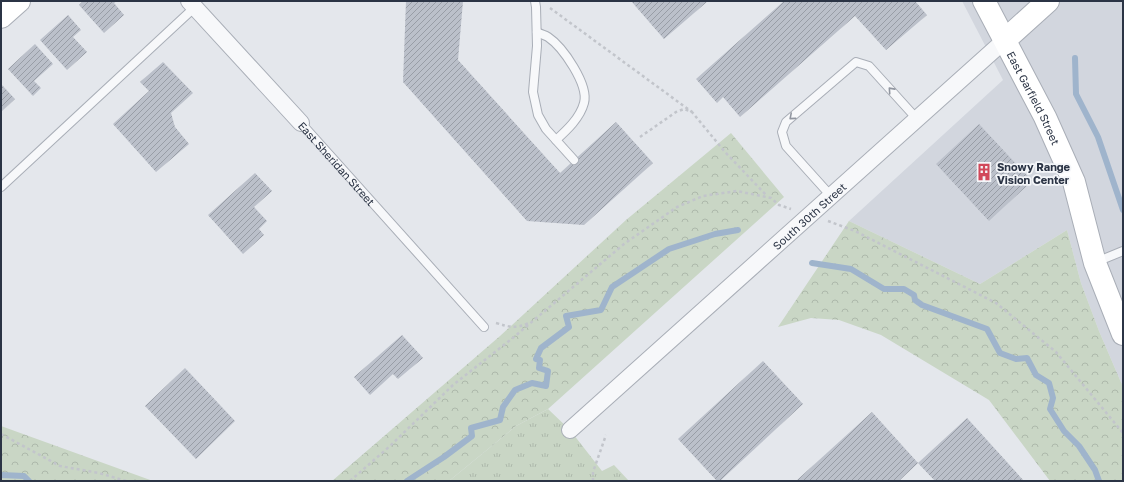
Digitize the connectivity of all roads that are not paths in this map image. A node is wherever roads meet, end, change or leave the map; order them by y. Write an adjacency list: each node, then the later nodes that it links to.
1 (19, 1): 6 (street)
2 (535, 1): 7 (lane)
3 (984, 1): 8 (street, East Garfield Street)
4 (1048, 1): 8 (street, South 30th Street)
5 (192, 4): 10 (street, East Sheridan Street); 13 (lane)
6 (1, 17)
7 (537, 32): 11 (lane); 11 (lane)
8 (1005, 40): 9 (street, South 30th Street); 16 (street, East Garfield Street)
9 (917, 119): 14 (street, South 30th Street); 14 (lane, one-way to 14)
10 (301, 123): 17 (lane, East Sheridan Street)
11 (556, 140): 12 (lane)
12 (574, 160)
13 (1, 187)
14 (831, 196): 19 (street, South 30th Street)
15 (1123, 251): 16 (lane)
16 (1095, 263): 18 (street, East Garfield Street)
17 (484, 327)
18 (1123, 334)
19 (570, 430)

